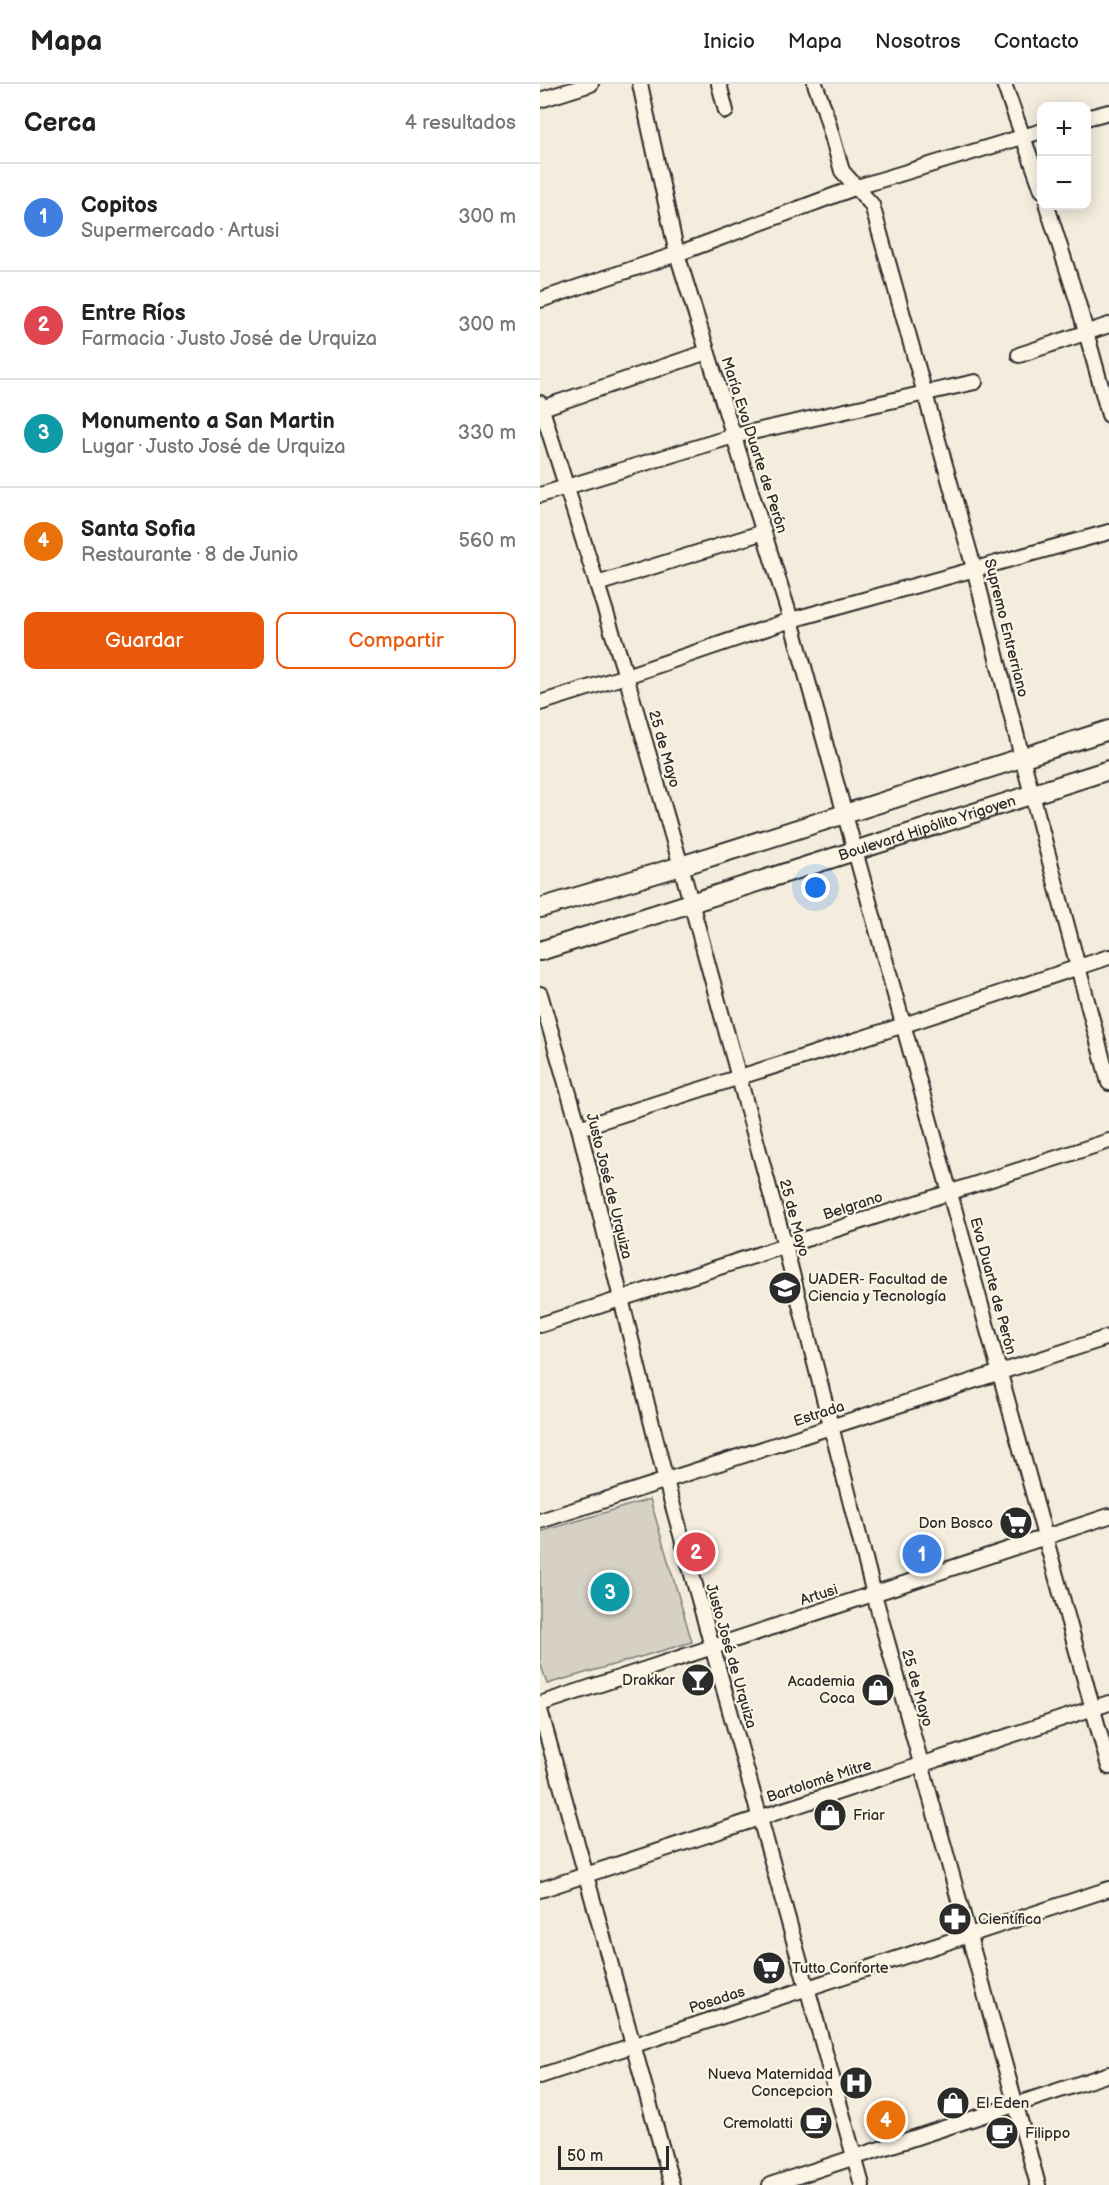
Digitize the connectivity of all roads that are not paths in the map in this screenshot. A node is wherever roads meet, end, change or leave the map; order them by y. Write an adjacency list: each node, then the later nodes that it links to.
1 (591, 84): 6 (street)
2 (640, 84): 15 (street, María Eva Duarte de Perón)
3 (719, 84): 7 (street)
4 (814, 84): 13 (street, Supremo Entrerriano)
5 (1004, 84): 11 (street)
6 (540, 100)
7 (726, 111)
8 (1109, 112): 9 (street)
9 (1091, 117)
10 (1037, 132): 11 (street)
11 (1023, 136): 12 (street); 13 (street)
12 (1037, 178)
13 (857, 187): 15 (street); 22 (street, Supremo Entrerriano)
14 (1048, 210): 18 (street)
15 (677, 254): 16 (street); 19 (street, María Eva Duarte de Perón)
16 (540, 300)
17 (1109, 325): 18 (street)
18 (1086, 333): 20 (street); 24 (street)
19 (707, 352): 23 (street); 25 (street, María Eva Duarte de Perón)
20 (1019, 355)
21 (975, 382): 22 (street)
22 (925, 394): 25 (street); 30 (street, Supremo Entrerriano)
23 (541, 406): 26 (street, 25 de Mayo)
24 (1109, 415)
25 (734, 436): 26 (street); 28 (street, María Eva Duarte de Perón)
26 (566, 486): 27 (street); 31 (street, 25 de Mayo)
27 (540, 495)
28 (764, 532): 31 (street); 32 (street, María Eva Duarte de Perón)
29 (1109, 532): 30 (street)
30 (974, 568): 32 (street); 36 (street, Supremo Entrerriano)
31 (597, 584): 33 (street, 25 de Mayo)
32 (791, 620): 33 (street); 39 (street, María Eva Duarte de Perón)
33 (626, 676): 34 (street); 41 (street, 25 de Mayo)
34 (540, 702)
35 (1109, 730): 36 (main road)
36 (1022, 758): 38 (street, Supremo Entrerriano); 39 (main road)
37 (1109, 771): 38 (main road, Boulevard Hipólito Yrigoyen)
38 (1033, 795): 40 (main road, Boulevard Hipólito Yrigoyen); 46 (street, Supremo Entrerriano)
39 (845, 814): 40 (street, Eva Duarte de Perón); 41 (main road)
40 (855, 850): 42 (main road, Boulevard Hipólito Yrigoyen); 48 (street, Eva Duarte de Perón)
41 (681, 866): 42 (street, 25 de Mayo); 43 (main road)
42 (691, 903): 44 (main road, Boulevard Hipólito Yrigoyen); 49 (street, 25 de Mayo)
43 (540, 908)
44 (540, 951)
45 (1109, 957): 46 (street)
46 (1078, 968): 48 (street); 50 (street, Supremo Entrerriano)
47 (540, 994): 51 (street, Justo José de Urquiza)
48 (904, 1026): 49 (street); 53 (street, Eva Duarte de Perón)
49 (739, 1078): 51 (street); 54 (street, 25 de Mayo)
50 (1109, 1083)
51 (579, 1128): 55 (street, Justo José de Urquiza)
52 (1109, 1141): 53 (street, Belgrano)
53 (950, 1191): 54 (street, Belgrano); 58 (street, Eva Duarte de Perón)
54 (785, 1246): 55 (street, Belgrano); 59 (street, 25 de Mayo)
55 (620, 1300): 56 (street, Belgrano); 60 (street, Justo José de Urquiza)
56 (540, 1325)
57 (1109, 1337): 58 (street, Estrada)
58 (1000, 1372): 59 (street, Estrada); 63 (street, Eva Duarte de Perón)
59 (831, 1427): 60 (street, Estrada); 64 (street, 25 de Mayo)
60 (666, 1481): 62 (street, Estrada); 65 (street, Justo José de Urquiza)
61 (1109, 1516): 63 (street, Artusi)
62 (540, 1521)
63 (1045, 1537): 64 (street, Artusi); 68 (street, Eva Duarte de Perón)
64 (874, 1594): 65 (street, Artusi); 70 (street, 25 de Mayo)
65 (712, 1647): 67 (street, Artusi); 72 (street, Justo José de Urquiza)
66 (1109, 1703): 68 (street, Bartolomé Mitre)
67 (540, 1704)
68 (1093, 1708): 70 (street, Bartolomé Mitre); 71 (street, Eva Duarte de Perón)
69 (540, 1710): 73 (street)
70 (921, 1764): 72 (street, Bartolomé Mitre); 76 (street, 25 de Mayo)
71 (1109, 1767)
72 (760, 1818): 73 (street, Bartolomé Mitre); 77 (street, Justo José de Urquiza)
73 (586, 1875): 75 (street, Bartolomé Mitre); 78 (street)
74 (1109, 1889): 76 (street, Posadas)
75 (540, 1890)
76 (969, 1935): 77 (street, Posadas); 81 (street, 25 de Mayo)
77 (807, 1988): 78 (street, Posadas); 82 (street, Justo José de Urquiza)
78 (633, 2045): 80 (street, Posadas); 83 (street)
79 (1109, 2074): 81 (street)
80 (540, 2076)
81 (1016, 2104): 82 (street); 86 (street, 25 de Mayo)
82 (854, 2157): 84 (street); 85 (street, Justo José de Urquiza)
83 (672, 2185)
84 (770, 2185)
85 (862, 2185)
86 (1038, 2185)

